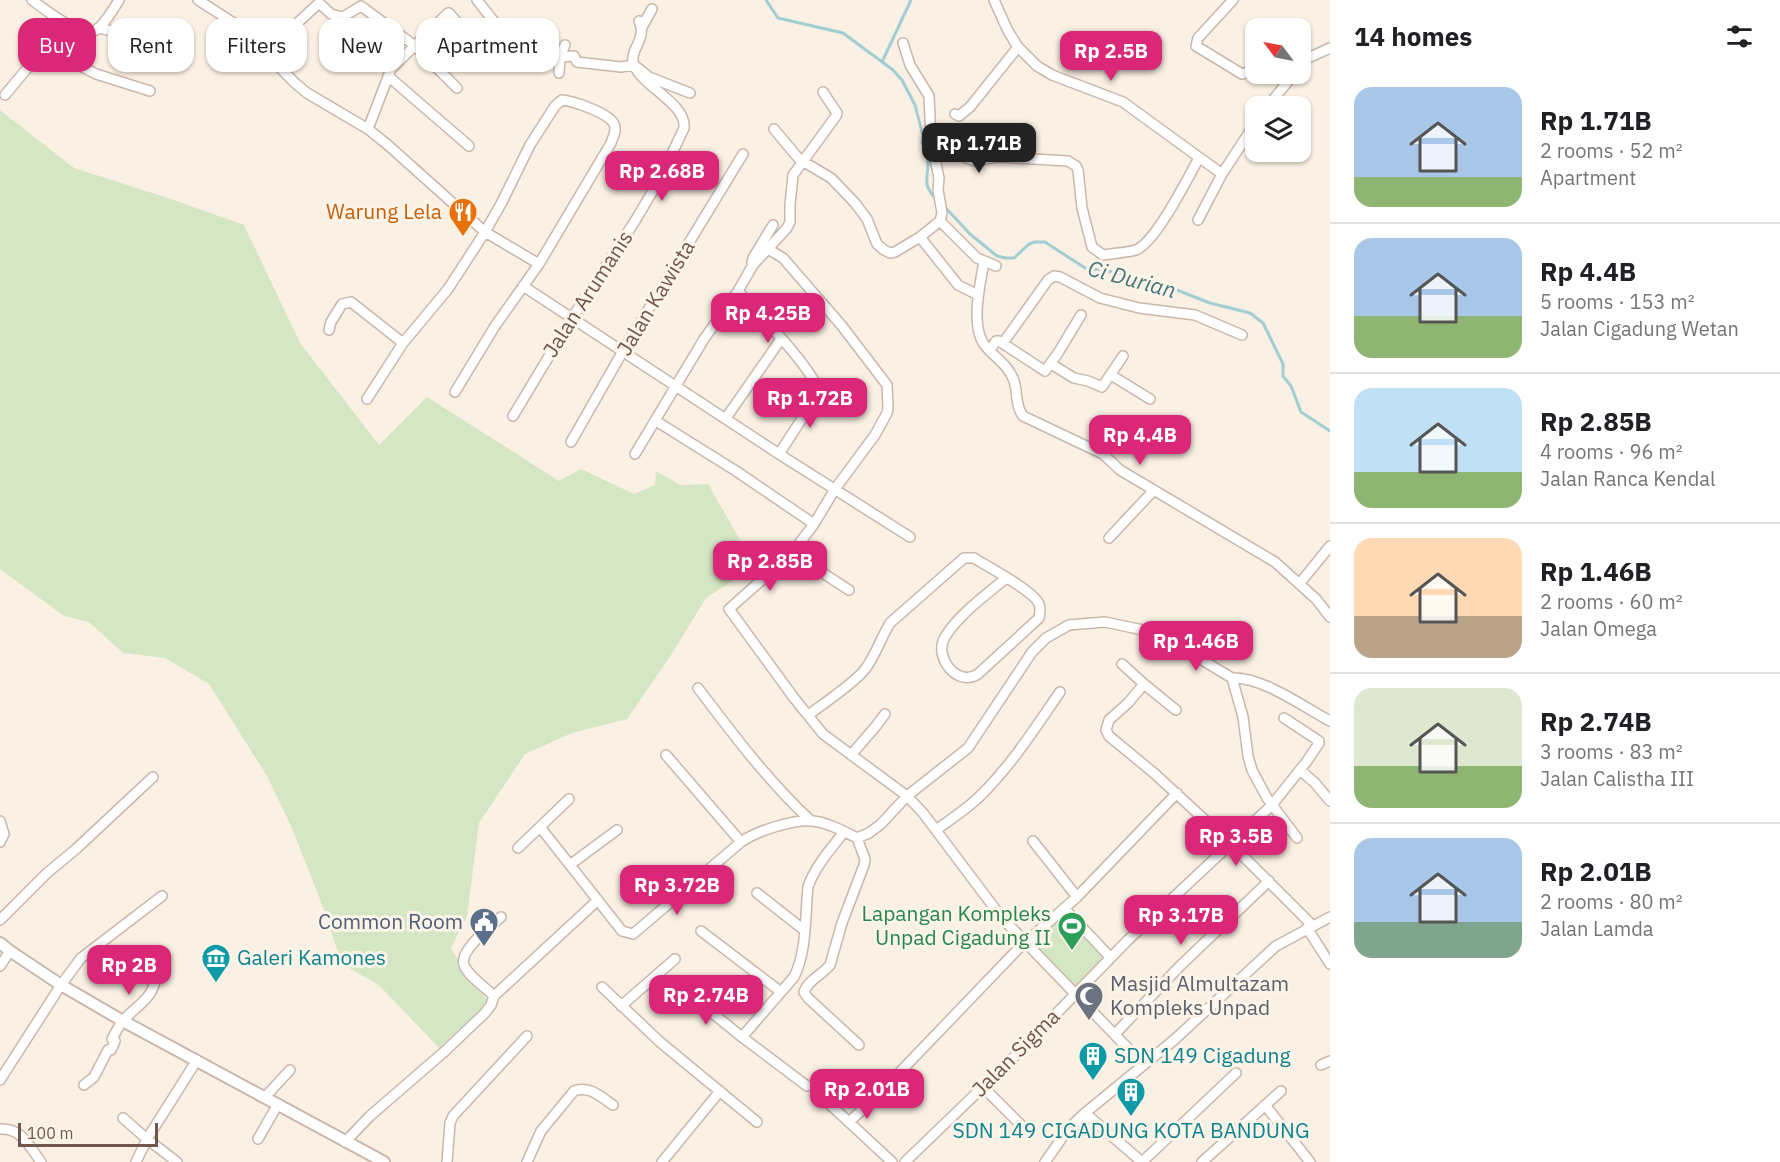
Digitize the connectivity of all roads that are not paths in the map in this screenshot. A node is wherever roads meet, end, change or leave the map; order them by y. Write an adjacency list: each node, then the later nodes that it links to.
1 (32, 0): 10 (street)
2 (119, 0): 13 (street)
3 (198, 0): 11 (street)
4 (477, 0): 17 (street)
5 (994, 0): 18 (street)
6 (1233, 0): 27 (street)
7 (320, 2): 8 (street); 12 (street)
8 (363, 3): 17 (street)
9 (652, 9): 22 (street)
10 (57, 18)
11 (226, 18)
12 (303, 18)
13 (98, 28): 14 (street)
14 (108, 30)
15 (903, 43): 39 (street)
16 (565, 45): 20 (street)
17 (415, 46): 28 (street); 30 (street)
18 (1018, 48): 36 (street); 43 (street)
19 (1330, 48): 21 (street)
20 (560, 57): 22 (street); 26 (street)
21 (1311, 57)
22 (634, 65): 33 (street); 60 (street, Jalan Arumanis)
23 (24, 72): 34 (street)
24 (92, 72): 31 (street)
25 (284, 72): 37 (street)
26 (559, 73)
27 (1245, 73)
28 (388, 76): 37 (street); 41 (street)
29 (1286, 84): 35 (street)
30 (458, 88)
31 (150, 91)
32 (823, 92): 44 (street)
33 (690, 93)
34 (5, 95)
35 (1276, 96)
36 (955, 114)
37 (368, 129): 49 (street)
38 (774, 129): 44 (street)
39 (931, 139): 43 (street); 46 (street)
40 (1245, 139): 45 (street)
41 (469, 146)
42 (743, 154): 67 (street, Jalan Kawista)
43 (1199, 158): 45 (street)
44 (804, 163): 50 (street); 51 (street)
45 (1222, 174): 47 (street)
46 (940, 220): 50 (street); 52 (street)
47 (1198, 220)
48 (773, 225): 54 (street)
49 (485, 232): 53 (street); 53 (street); 64 (street)
50 (920, 237): 58 (street)
51 (768, 249): 54 (street); 81 (street)
52 (984, 262): 55 (street); 58 (street)
53 (539, 264): 56 (street)
54 (753, 265): 57 (street)
55 (996, 266)
56 (524, 286): 60 (street); 72 (street)
57 (738, 291): 63 (street); 71 (street)
58 (978, 295): 66 (street)
59 (1081, 315): 69 (street)
60 (572, 318): 67 (street); 75 (street, Jalan Arumanis)
61 (329, 330): 64 (street)
62 (1242, 335): 65 (street)
63 (781, 339): 76 (street); 80 (street)
64 (403, 343): 73 (street)
65 (1003, 343): 66 (street); 69 (street)
66 (990, 350): 82 (street)
67 (623, 351): 71 (street); 78 (street, Jalan Kawista)
68 (1123, 356): 70 (street)
69 (1051, 364): 70 (street)
70 (1111, 375): 74 (street)
71 (676, 385): 76 (street); 77 (street)
72 (455, 392)
73 (367, 399)
74 (1150, 399)
75 (513, 416)
76 (726, 418): 80 (street)
77 (656, 421): 79 (street); 83 (street)
78 (571, 442)
79 (635, 454)
80 (779, 454): 81 (street)
81 (835, 489): 83 (street); 84 (street)
82 (1154, 490): 85 (street); 89 (street)
83 (814, 524): 87 (street)
84 (910, 537)
85 (1108, 538)
86 (1330, 546): 89 (street)
87 (792, 553): 90 (street); 99 (street)
88 (1006, 578): 88 (street); 99 (street)
89 (1300, 583): 91 (street)
90 (849, 590)
91 (1330, 617)
92 (1122, 664): 94 (street)
93 (1232, 678): 101 (street); 107 (street); 110 (street)
94 (1144, 684): 97 (street); 106 (street)
95 (698, 688): 111 (street)
96 (1060, 693): 115 (street)
97 (1176, 710)
98 (885, 714): 103 (street)
99 (808, 715): 103 (street)
100 (1284, 718): 104 (street, Jalan Sigma)
101 (1330, 721)
102 (666, 755): 121 (street)
103 (851, 755): 107 (street)
104 (1300, 770): 109 (street); 110 (street, Jalan Sigma)
105 (153, 777): 133 (street)
106 (1177, 793): 122 (street); 128 (street)
107 (907, 796): 115 (street); 117 (street)
108 (569, 799): 113 (street)
109 (1330, 801)
110 (1272, 805): 118 (street); 122 (street, Jalan Sigma)
111 (810, 820): 116 (street); 121 (street)
112 (0, 821): 120 (street)
113 (540, 827): 123 (street); 124 (street)
114 (617, 830): 124 (street)
115 (936, 830): 138 (street)
116 (844, 832): 117 (street); 135 (street)
117 (857, 838): 156 (street)
118 (1297, 838)
119 (1033, 841): 128 (street)
120 (0, 842)
121 (741, 842): 129 (street)
122 (1231, 844): 125 (street); 140 (street, Jalan Sigma)
123 (518, 848)
124 (571, 864): 129 (street)
125 (1269, 881): 134 (street); 153 (street)
126 (757, 893): 135 (street)
127 (162, 896): 145 (street)
128 (1077, 897): 130 (street)
129 (598, 900): 150 (street)
130 (1064, 908): 138 (street); 140 (street)
131 (501, 917): 150 (street)
132 (1330, 917): 134 (street)
133 (0, 920)
134 (1310, 927): 142 (street); 158 (street)
135 (804, 930): 148 (street)
136 (701, 931): 148 (street)
137 (0, 943): 139 (street)
138 (1025, 943): 149 (street); 175 (street)
139 (10, 951): 143 (street); 145 (street)
140 (1110, 957): 149 (street, Jalan Sigma)
141 (675, 959): 151 (street)
142 (1330, 964)
143 (0, 966)
144 (149, 971): 152 (street)
145 (61, 985): 152 (street); 161 (street)
146 (679, 986): 155 (street)
147 (602, 987): 151 (street)
148 (781, 992): 155 (street)
149 (1074, 993): 153 (street); 164 (street, Jalan Sigma)
150 (494, 996): 180 (street)
151 (621, 1006): 165 (street)
152 (123, 1021): 157 (street); 162 (street)
153 (1115, 1034): 158 (street)
154 (527, 1036): 185 (street)
155 (742, 1037): 163 (street)
156 (859, 1045)
157 (196, 1060): 167 (street); 178 (street)
158 (1144, 1065): 172 (street)
159 (290, 1070): 167 (street)
160 (1236, 1073): 191 (street)
161 (0, 1080)
162 (84, 1085)
163 (807, 1086)
164 (983, 1087): 176 (street); 189 (street, Jalan Sigma)
165 (720, 1091): 174 (street); 187 (street)
166 (1281, 1091): 171 (street)
167 (266, 1097): 169 (street)
168 (823, 1098): 175 (street)
169 (278, 1104): 179 (street); 180 (street)
170 (613, 1105): 186 (street)
171 (1265, 1105): 192 (street); 193 (street)
172 (1085, 1113): 190 (street); 191 (street)
173 (123, 1118): 178 (street)
174 (756, 1122)
175 (849, 1122): 188 (street)
176 (1023, 1127)
177 (0, 1129): 181 (street)
178 (147, 1139): 182 (street); 183 (street)
179 (258, 1139)
180 (345, 1142): 184 (street)
181 (41, 1162)
182 (136, 1162)
183 (177, 1162)
184 (384, 1162)
185 (447, 1162)
186 (527, 1162)
187 (662, 1162)
188 (891, 1162)
189 (905, 1162)
190 (1045, 1162)
191 (1142, 1162)
192 (1203, 1162)
193 (1310, 1162)

